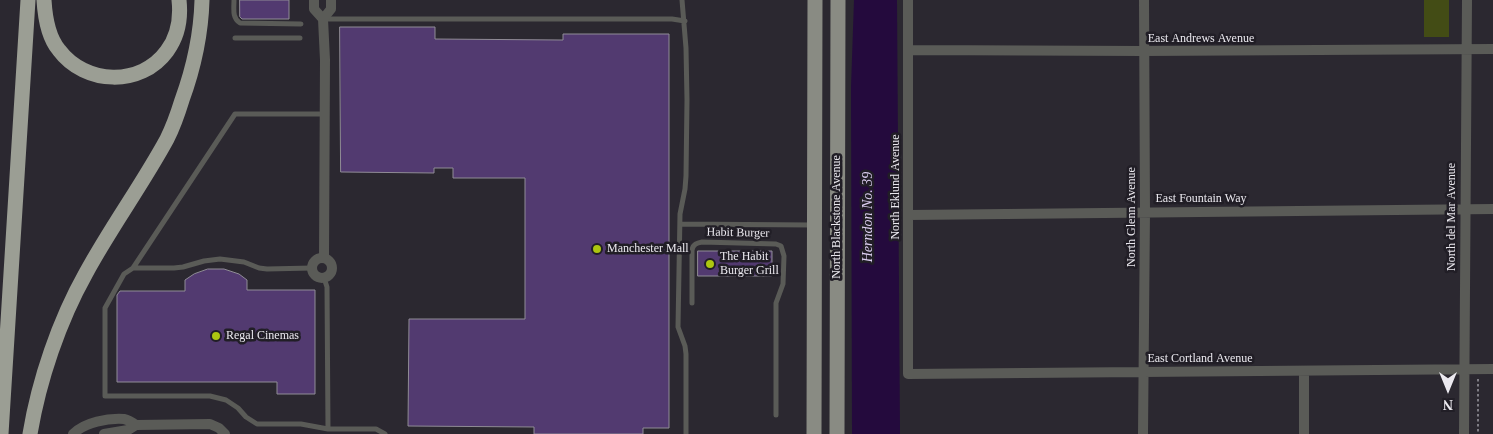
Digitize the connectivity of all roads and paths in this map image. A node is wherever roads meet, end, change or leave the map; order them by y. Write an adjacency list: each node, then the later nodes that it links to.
1 (28, 0): 44 (highway)
2 (44, 0): 3 (highway)
3 (179, 0)
4 (202, 0): 45 (highway)
5 (234, 0): 16 (lane)
6 (314, 0): 14 (street)
7 (331, 0): 14 (street)
8 (682, 0): 15 (lane)
9 (815, 0): 29 (main road, North Blackstone Avenue)
10 (838, 0): 52 (main road, North Blackstone Avenue)
11 (908, 0): 19 (street, North Eklund Avenue)
12 (1144, 0): 22 (street, North Glenn Avenue)
13 (1467, 0): 20 (street, North del Mar Avenue)
14 (323, 19): 15 (lane); 23 (street)
15 (685, 21): 28 (lane)
16 (301, 24)
17 (235, 38): 18 (lane)
18 (300, 38)
19 (909, 50): 22 (street, East Andrews Avenue); 27 (street, North Eklund Avenue)
20 (1467, 50): 21 (street, East Andrews Avenue); 22 (street, East Andrews Avenue); 24 (street, North del Mar Avenue)
21 (1493, 50)
22 (1143, 52): 26 (street, North Glenn Avenue)
23 (325, 114): 30 (street); 31 (lane)
24 (1464, 209): 25 (street, East Fountain Way); 26 (street, East Fountain Way); 35 (street, North del Mar Avenue)
25 (1493, 209)
26 (1145, 212): 27 (street, East Fountain Way); 38 (street, North Glenn Avenue)
27 (908, 214): 39 (street, North Eklund Avenue)
28 (680, 224): 29 (lane); 50 (lane)
29 (814, 224): 51 (main road, North Blackstone Avenue)
30 (324, 258): 32 (street); 33 (street)
31 (134, 268): 32 (lane); 43 (lane)
32 (312, 268): 33 (street)
33 (324, 278): 43 (lane)
34 (692, 303): 41 (lane, Habit Burger)
35 (1465, 369): 36 (street, East Cortland Avenue); 37 (street, East Cortland Avenue); 55 (street, North del Mar Avenue)
36 (1493, 369)
37 (1304, 371): 38 (street, East Cortland Avenue); 54 (street)
38 (1144, 372): 39 (street, East Cortland Avenue); 53 (street, North Glenn Avenue)
39 (908, 374)
40 (1478, 379): 56 (path)
41 (776, 415)
42 (136, 425): 46 (street); 47 (street); 48 (street)
43 (328, 429): 49 (lane)
44 (1, 434)
45 (30, 434)
46 (73, 434)
47 (104, 434)
48 (225, 434)
49 (386, 434)
50 (686, 434)
51 (814, 434)
52 (836, 434)
53 (1143, 434)
54 (1304, 434)
55 (1464, 434)
56 (1478, 434)

